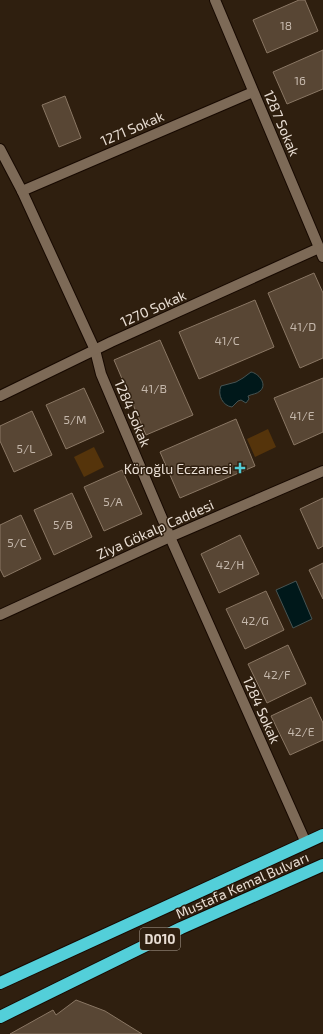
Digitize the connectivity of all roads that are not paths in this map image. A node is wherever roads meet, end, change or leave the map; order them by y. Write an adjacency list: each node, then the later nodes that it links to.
1 (215, 0): 2 (street, 1287 Sokak)
2 (253, 92): 4 (street, 1271 Sokak); 5 (street, 1287 Sokak)
3 (0, 150): 4 (street, 1284 Sokak)
4 (22, 190): 6 (street, 1284 Sokak)
5 (321, 252): 6 (street, 1270 Sokak)
6 (95, 350): 7 (street, 1270 Sokak); 9 (street, 1284 Sokak)
7 (0, 396)
8 (323, 471): 9 (street, Ziya Gökalp Caddesi)
9 (170, 537): 10 (street, Ziya Gökalp Caddesi); 12 (street, 1284 Sokak)
10 (0, 615)
11 (323, 835): 12 (highway, Mustafa Kemal Bulvarı / D010)
12 (306, 843): 14 (highway, Mustafa Kemal Bulvarı / D010)
13 (323, 865): 15 (highway, Mustafa Kemal Bulvarı / D010)
14 (1, 980)
15 (0, 1017)

